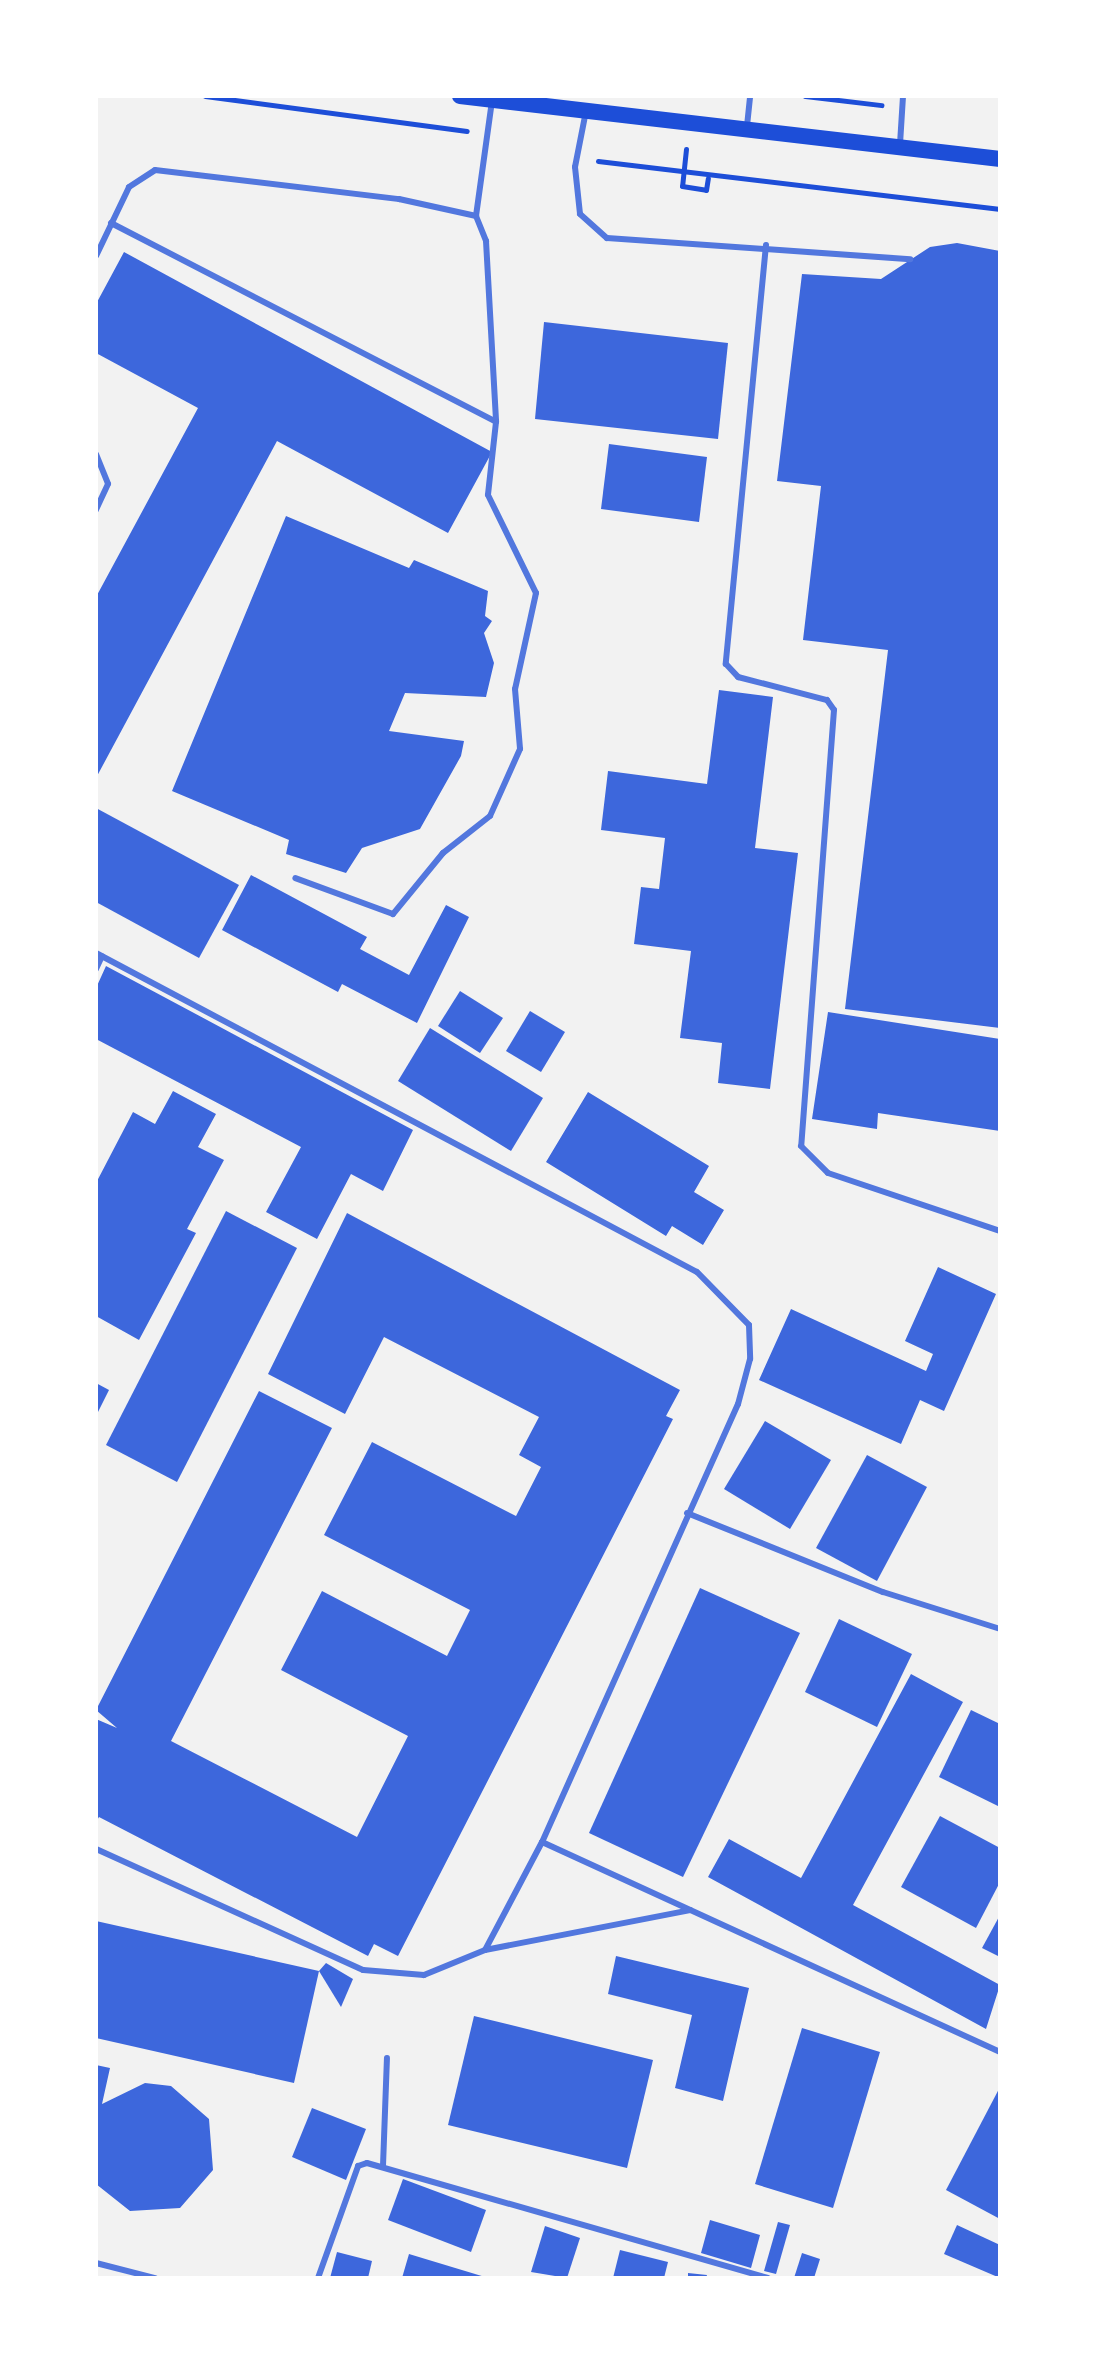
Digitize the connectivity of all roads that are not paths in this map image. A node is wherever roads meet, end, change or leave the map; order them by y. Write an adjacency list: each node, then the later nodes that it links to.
1 (460, 96): 4 (main road)
2 (750, 96): 6 (lane)
3 (903, 96): 7 (lane)
4 (492, 100): 5 (main road); 9 (lane)
5 (586, 111): 6 (main road); 11 (lane)
6 (747, 130): 7 (main road)
7 (899, 150): 8 (main road)
8 (1000, 159)
9 (476, 216): 10 (lane); 14 (lane)
10 (111, 223): 12 (lane); 14 (lane)
11 (766, 245): 13 (lane); 20 (lane)
12 (96, 256)
13 (910, 259)
14 (496, 422): 17 (lane)
15 (96, 454): 16 (lane)
16 (96, 510)
17 (295, 878)
18 (99, 955): 19 (lane); 21 (lane)
19 (96, 969)
20 (1000, 1231)
21 (687, 1513): 22 (lane); 23 (lane)
22 (1000, 1629)
23 (542, 1842): 25 (lane); 26 (lane)
24 (96, 1849): 26 (lane)
25 (691, 1910): 26 (lane); 27 (lane)
26 (485, 1950)
27 (1000, 2052)
28 (387, 2058): 29 (lane)
29 (383, 2166): 32 (lane); 33 (lane)
30 (96, 2263): 31 (lane)
31 (155, 2278)
32 (318, 2278)
33 (768, 2278)

